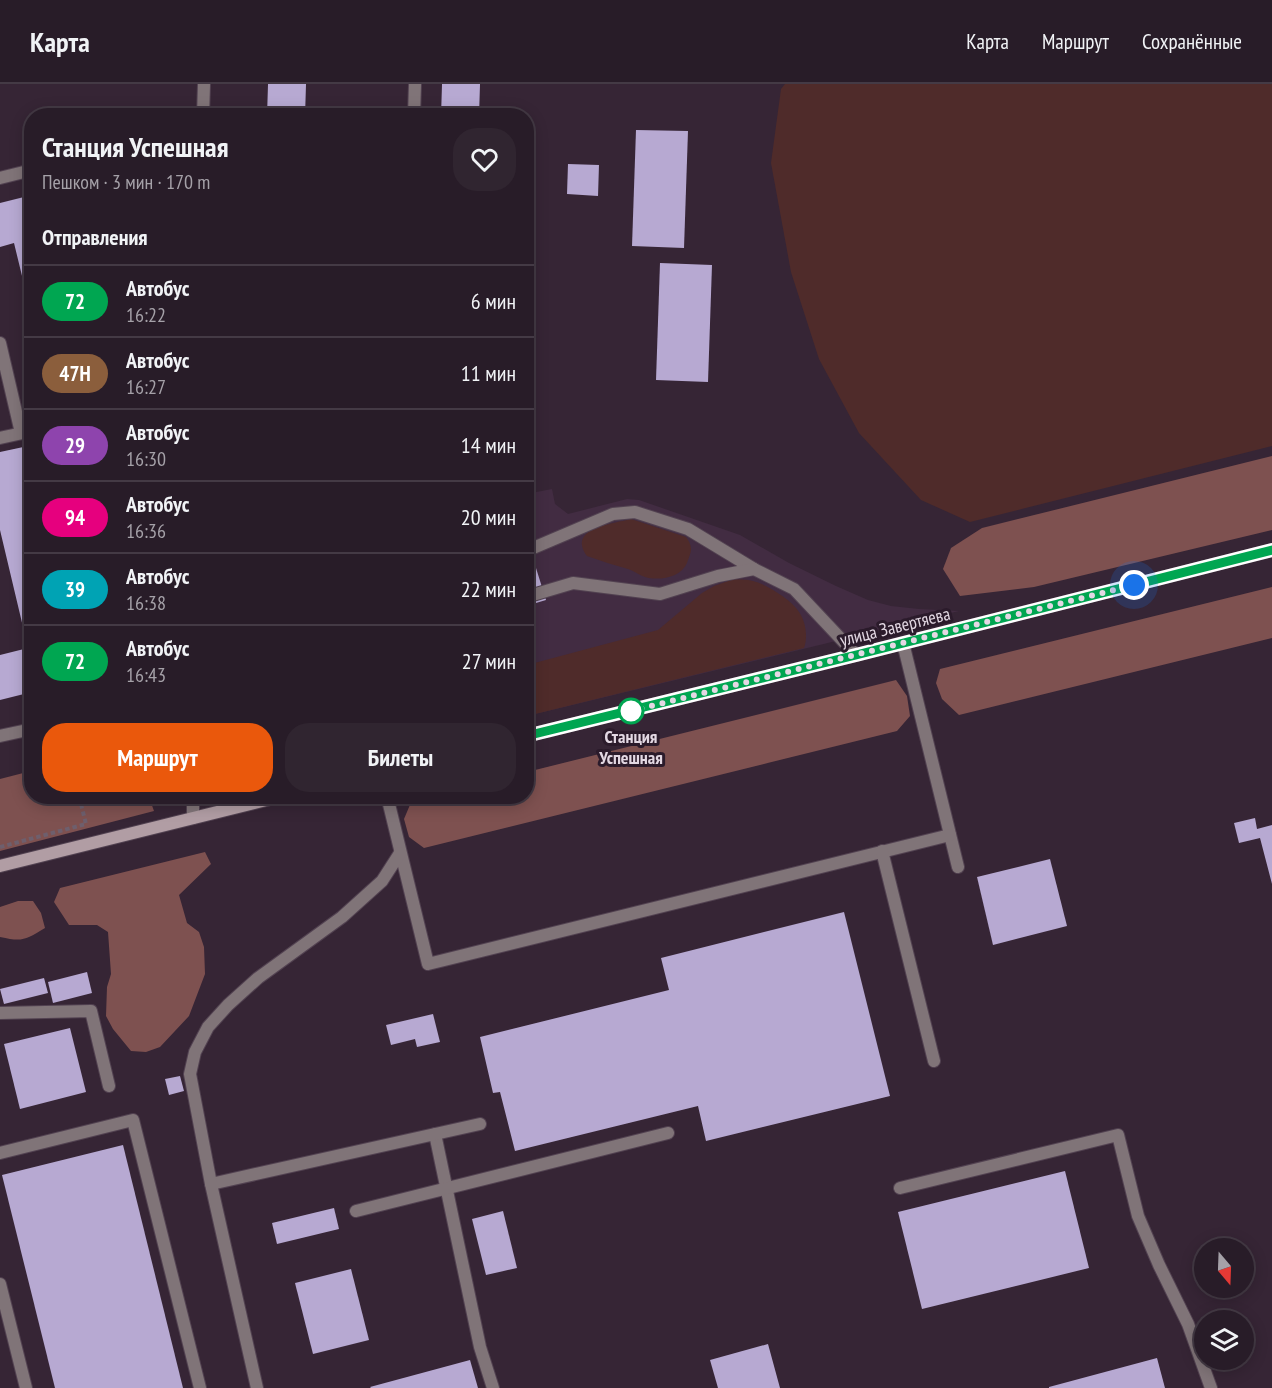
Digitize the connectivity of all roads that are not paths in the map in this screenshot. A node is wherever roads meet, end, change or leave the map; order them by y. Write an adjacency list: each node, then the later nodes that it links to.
1 (204, 84): 3 (street)
2 (415, 84): 4 (street)
3 (203, 108)
4 (414, 108)
5 (24, 172): 6 (street)
6 (0, 178)
7 (0, 343): 8 (street)
8 (24, 425)
9 (24, 432): 10 (street)
10 (0, 438)
11 (534, 548): 13 (street)
12 (1272, 550): 15 (main road, улица Завертяева)
13 (754, 569): 14 (street); 16 (street)
14 (534, 595)
15 (903, 643): 16 (main road, улица Завертяева); 24 (street)
16 (856, 655): 18 (main road, улица Завертяева)
17 (24, 731): 19 (street)
18 (534, 734)
19 (0, 736)
20 (193, 804): 23 (street)
21 (250, 804): 23 (main road)
22 (389, 804): 26 (street)
23 (193, 818): 27 (main road)
24 (951, 835): 25 (street); 28 (street)
25 (882, 851): 26 (street); 30 (street)
26 (400, 852): 36 (street)
27 (0, 866)
28 (958, 867)
29 (0, 1013): 31 (street)
30 (934, 1060)
31 (109, 1086)
32 (480, 1124): 34 (street)
33 (668, 1133): 37 (street)
34 (435, 1134): 36 (street); 37 (street)
35 (0, 1153): 42 (street)
36 (211, 1184): 43 (street)
37 (446, 1188): 39 (street); 44 (street)
38 (900, 1188): 45 (street)
39 (356, 1211)
40 (0, 1284): 41 (street)
41 (26, 1388)
42 (200, 1388)
43 (257, 1388)
44 (493, 1388)
45 (1210, 1388)

